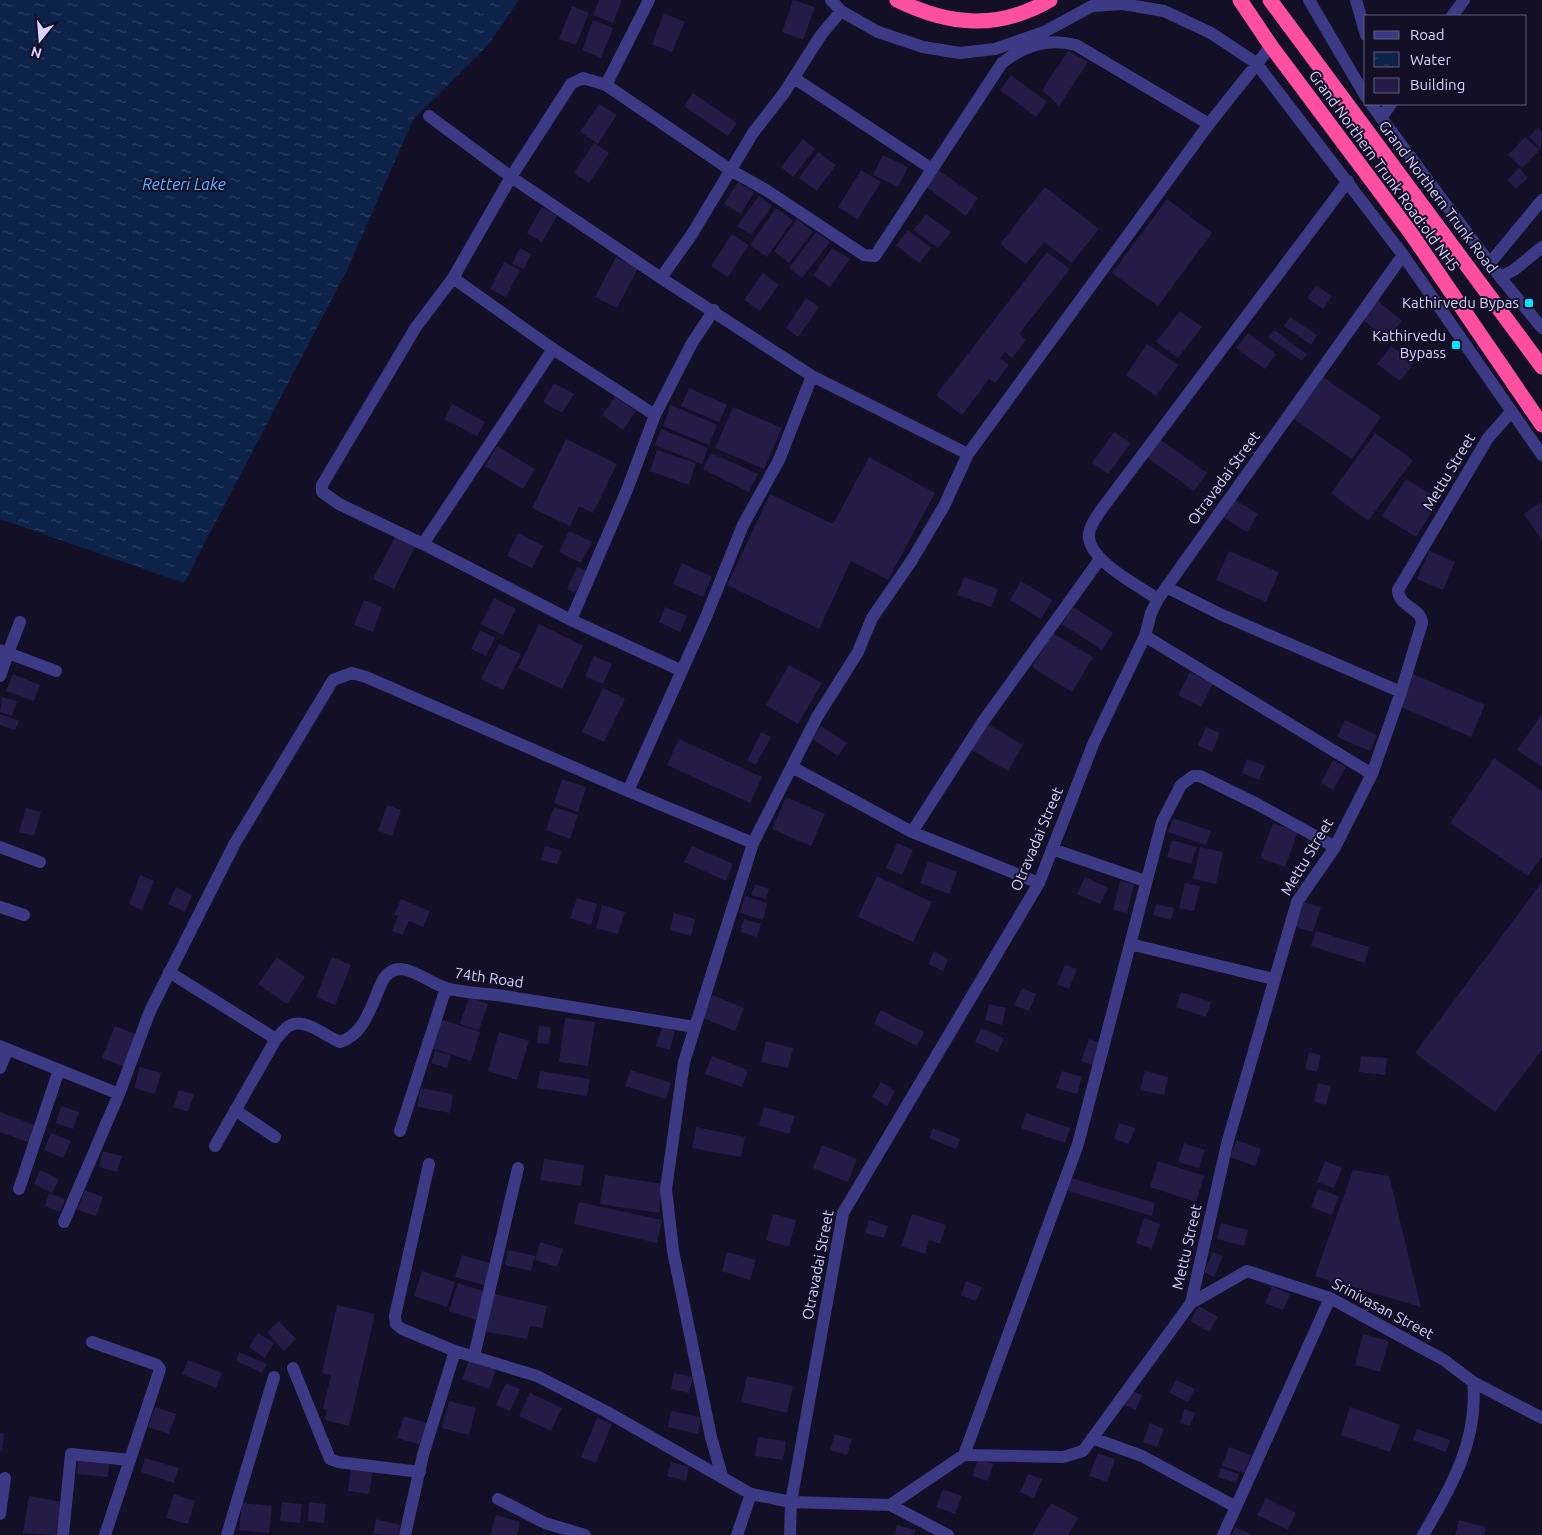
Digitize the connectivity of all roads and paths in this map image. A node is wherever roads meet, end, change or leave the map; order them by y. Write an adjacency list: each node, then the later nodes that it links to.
1 (649, 0): 16 (street)
2 (832, 0): 10 (street)
3 (897, 0): 4 (highway)
4 (1050, 0)
5 (1240, 0): 13 (highway, Grand Northern Trunk Road:old NH5)
6 (1270, 0): 37 (highway, Grand Northern Trunk Road)
7 (1356, 0): 12 (street)
8 (1464, 0): 11 (street)
9 (1311, 2): 17 (street)
10 (841, 11): 14 (street); 15 (street)
11 (1453, 15)
12 (1364, 28)
13 (1271, 46): 14 (street); 41 (highway, Grand Northern Trunk Road:old NH5)
14 (1256, 63): 22 (street); 26 (street)
15 (794, 78): 23 (street); 24 (street)
16 (606, 85): 24 (street); 25 (street)
17 (1364, 94)
18 (1372, 105): 21 (street)
19 (1390, 105): 21 (street)
20 (429, 116): 25 (street)
21 (1381, 118): 30 (street)
22 (1209, 124): 23 (street); 42 (street)
23 (932, 169): 24 (street)
24 (732, 171): 32 (street)
25 (511, 177): 31 (street); 32 (street)
26 (1348, 181): 29 (street); 45 (street)
27 (1542, 200): 30 (street)
28 (1542, 247): 33 (street)
29 (1403, 255): 39 (street); 46 (street, Otravadai Street)
30 (1490, 263): 33 (street)
31 (453, 278): 36 (street); 44 (street)
32 (661, 278): 34 (street)
33 (1500, 278): 35 (street)
34 (714, 310): 38 (street); 40 (street)
35 (1542, 328)
36 (553, 349): 40 (street); 44 (street)
37 (1542, 367)
38 (812, 376): 42 (street); 52 (street)
39 (1511, 412): 43 (street); 55 (street, Mettu Street)
40 (656, 415): 48 (street)
41 (1542, 425)
42 (968, 454): 56 (street)
43 (1542, 455)
44 (423, 544): 48 (street)
45 (1100, 559): 47 (street); 59 (street)
46 (1166, 587): 47 (street, Otravadai Street); 55 (street)
47 (1158, 600): 50 (street, Otravadai Street)
48 (571, 620): 52 (street)
49 (20, 622): 51 (street)
50 (1145, 636): 57 (street); 63 (street, Otravadai Street)
51 (4, 652): 53 (street); 54 (street)
52 (680, 670): 58 (street)
53 (56, 671)
54 (0, 676)
55 (1401, 692): 57 (street, Mettu Street)
56 (792, 766): 59 (street); 60 (street)
57 (1372, 774): 62 (street, Mettu Street)
58 (628, 791): 60 (street); 70 (street)
59 (912, 832): 66 (street)
60 (753, 843): 73 (street)
61 (0, 847): 64 (street)
62 (1335, 847): 65 (street); 71 (street, Mettu Street)
63 (1052, 849): 65 (street); 66 (street, Otravadai Street)
64 (40, 862)
65 (1145, 881): 69 (street)
66 (1040, 883): 104 (street, Otravadai Street)
67 (0, 907): 68 (street)
68 (24, 916)
69 (1130, 944): 71 (street); 97 (street)
70 (169, 972): 74 (street); 78 (street)
71 (1273, 979): 88 (street, Mettu Street)
72 (446, 988): 73 (street, 74th Road); 74 (street, 74th Road); 80 (street)
73 (695, 1027): 100 (street)
74 (276, 1039): 79 (street, 74th Road)
75 (4, 1048): 76 (street); 77 (street)
76 (0, 1068)
77 (59, 1070): 78 (street); 85 (street)
78 (119, 1094): 86 (street)
79 (235, 1110): 81 (street); 82 (street, 74th Road)
80 (400, 1131)
81 (275, 1137)
82 (215, 1146)
83 (429, 1164): 90 (street)
84 (518, 1168): 91 (street)
85 (19, 1189)
86 (64, 1222)
87 (1330, 1298): 88 (street, Srinivasan Street); 94 (street, Srinivasan Street); 106 (street)
88 (1191, 1303): 96 (street, Srinivasan Street)
89 (92, 1342): 98 (street)
90 (456, 1352): 91 (street); 99 (street)
91 (474, 1356): 100 (street)
92 (293, 1368): 99 (street)
93 (274, 1377): 110 (street)
94 (1473, 1382): 95 (street, Srinivasan Street); 117 (street)
95 (1542, 1418)
96 (1092, 1438): 97 (street, Srinivasan Street); 106 (street)
97 (964, 1455): 105 (street)
98 (130, 1460): 108 (street); 109 (street)
99 (420, 1472): 111 (street)
100 (722, 1476): 102 (street)
101 (5, 1478): 107 (street)
102 (751, 1494): 104 (street); 113 (street)
103 (498, 1499): 112 (street)
104 (791, 1502): 105 (street); 114 (street, Otravadai Street)
105 (890, 1506): 115 (street)
106 (1236, 1507): 116 (street)
107 (0, 1514)
108 (63, 1535)
109 (105, 1535)
110 (227, 1535)
111 (405, 1535)
112 (585, 1535)
113 (737, 1535)
114 (790, 1535)
115 (948, 1535)
116 (1223, 1535)
117 (1423, 1535)

